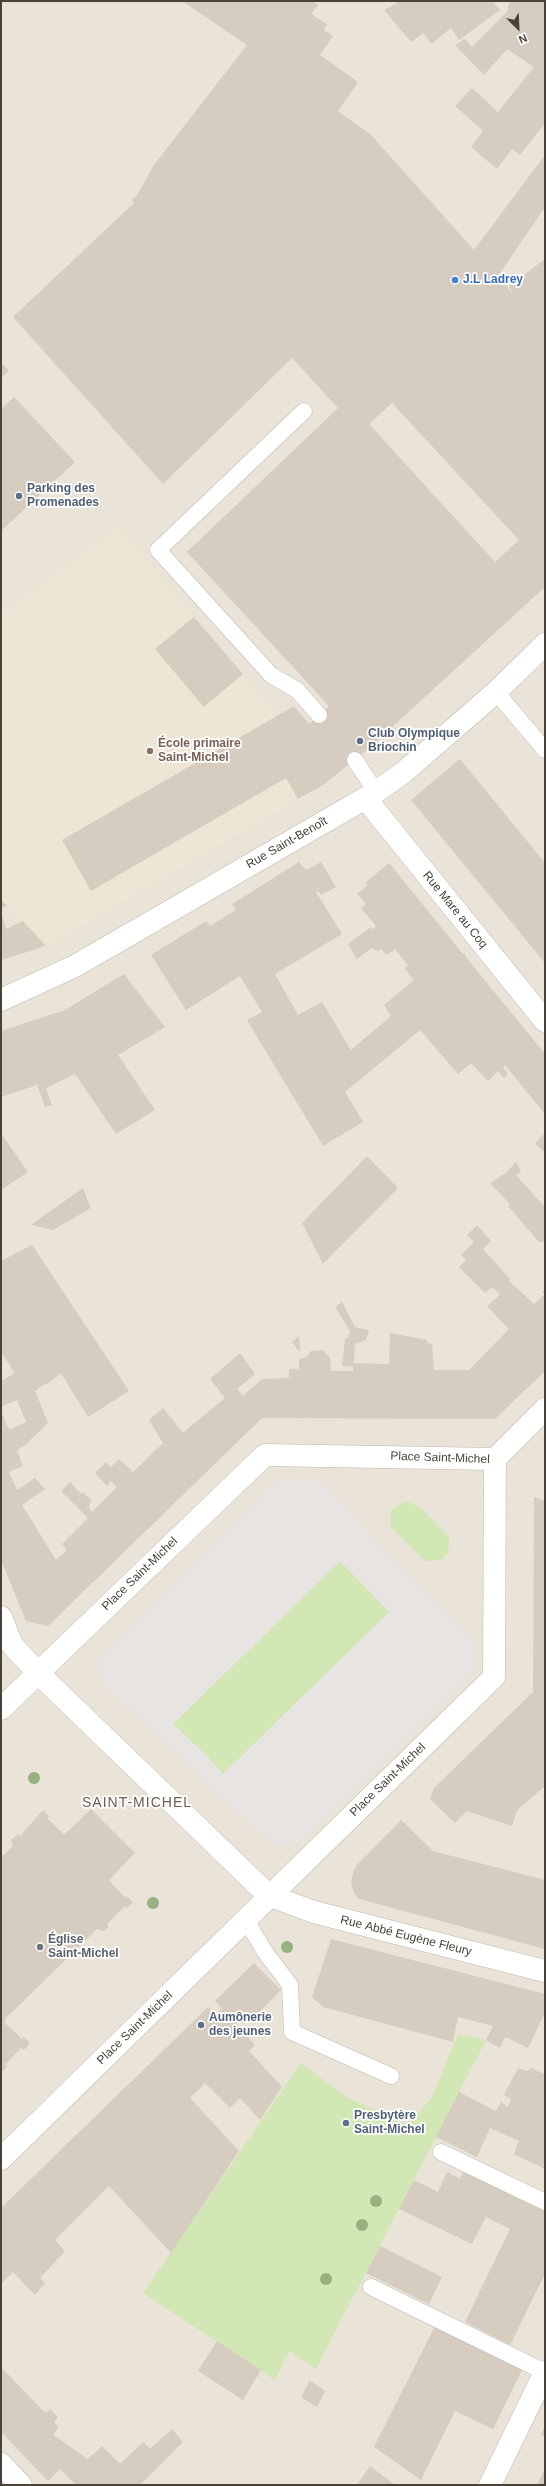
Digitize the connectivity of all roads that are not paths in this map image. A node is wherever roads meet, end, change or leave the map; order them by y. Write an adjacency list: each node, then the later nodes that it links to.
1 (304, 411): 4 (lane)
2 (545, 644): 3 (street, Rue Saint-Benoît)
3 (496, 692): 5 (lane); 7 (street, Rue Saint-Benoît)
4 (319, 715)
5 (545, 750)
6 (355, 760): 7 (lane)
7 (371, 795): 8 (street, Rue Saint-Benoît); 9 (street, Rue Mare au Coq)
8 (1, 1000)
9 (545, 1021)
10 (545, 1409): 11 (street)
11 (495, 1459): 13 (street, Place Saint-Michel); 15 (street, Place Saint-Michel)
12 (1, 1617): 13 (street)
13 (38, 1673): 14 (street, Place Saint-Michel); 15 (street)
14 (1, 1709)
15 (268, 1895): 16 (street, Place Saint-Michel); 17 (street, Rue Abbé Eugène Fleury)
16 (246, 1920): 18 (lane); 20 (street, Place Saint-Michel)
17 (545, 1971)
18 (391, 2076)
19 (441, 2152): 21 (lane)
20 (1, 2159)
21 (545, 2202)
22 (371, 2287): 23 (lane)
23 (545, 2372): 26 (street)
24 (1, 2464): 25 (street)
25 (21, 2485)
26 (490, 2485)

